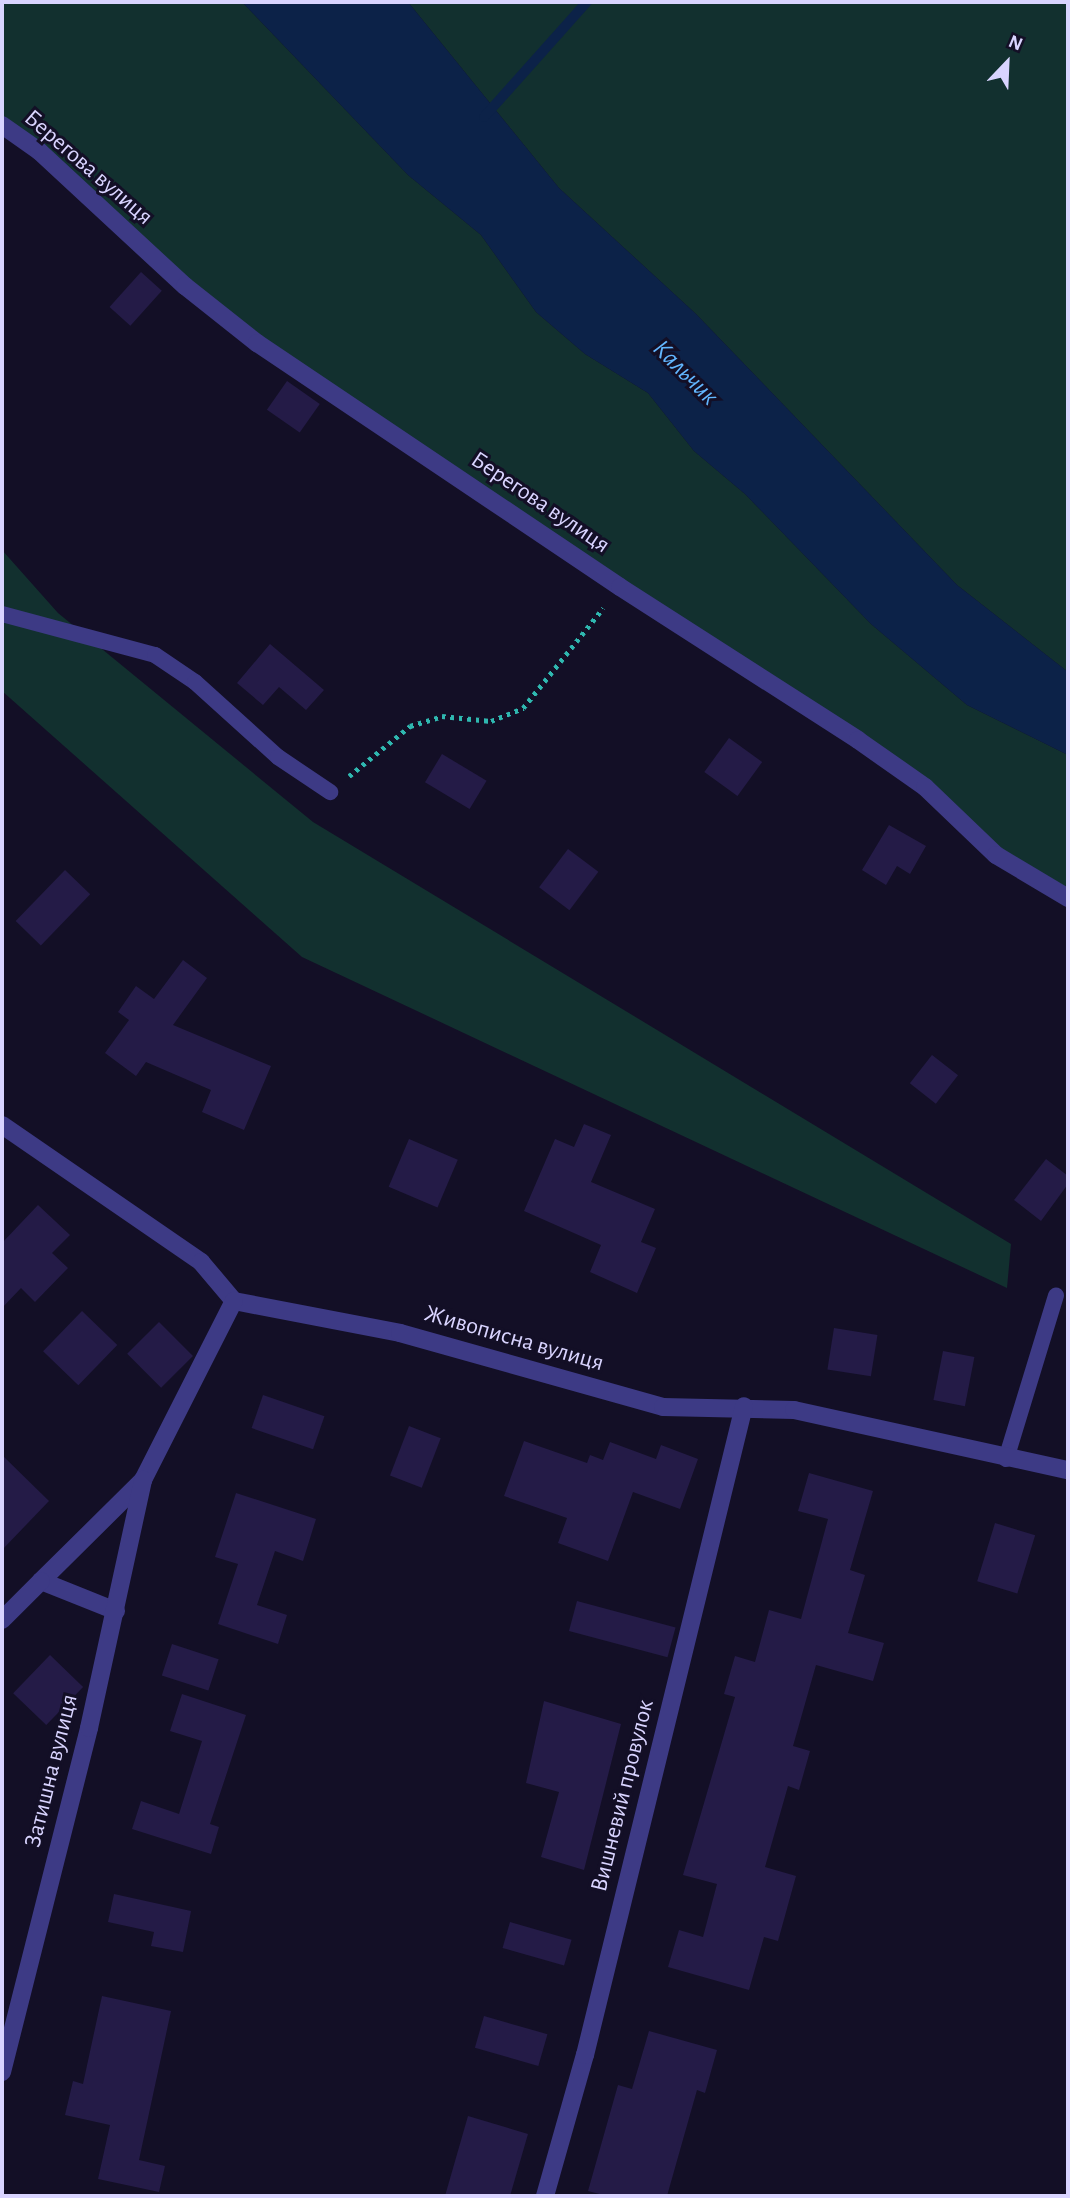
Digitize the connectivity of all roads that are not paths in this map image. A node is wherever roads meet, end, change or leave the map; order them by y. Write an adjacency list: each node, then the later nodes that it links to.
1 (2, 125): 4 (street, Берегова вулиця)
2 (2, 614): 3 (lane)
3 (330, 792)
4 (1068, 898)
5 (2, 1125): 7 (street)
6 (1056, 1295): 9 (lane)
7 (234, 1301): 8 (street, Живописна вулиця); 11 (street)
8 (744, 1406): 9 (street, Живописна вулиця); 16 (street, Вишневий провулок)
9 (1006, 1459): 10 (street, Живописна вулиця)
10 (1068, 1470)
11 (143, 1480): 12 (street); 13 (street, Затишна вулиця)
12 (41, 1581): 13 (street); 14 (street)
13 (116, 1611): 15 (street, Затишна вулиця)
14 (2, 1620)
15 (2, 2072)
16 (545, 2196)

